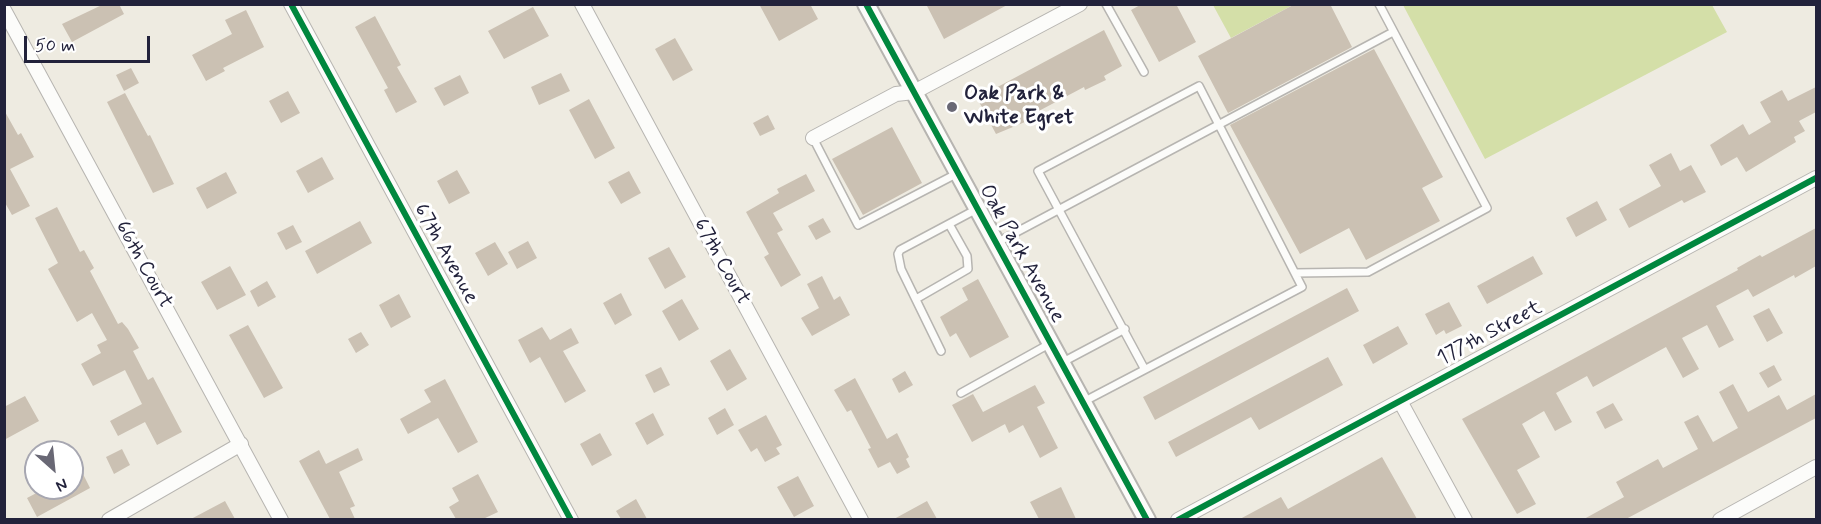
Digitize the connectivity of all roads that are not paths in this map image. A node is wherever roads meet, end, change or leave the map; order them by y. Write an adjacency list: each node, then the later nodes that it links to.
1 (291, 4): 33 (street, 67th Avenue)
2 (582, 4): 34 (street, 67th Court)
3 (866, 4): 10 (street, Oak Park Avenue)
4 (1080, 4): 10 (street)
5 (1106, 4): 9 (lane)
6 (1379, 4): 8 (lane)
7 (4, 10): 29 (street, 66th Court)
8 (1393, 32): 11 (lane); 19 (lane)
9 (1144, 72)
10 (914, 92): 12 (street); 13 (street, Oak Park Avenue)
11 (1218, 124): 16 (lane); 16 (lane); 19 (lane)
12 (813, 138): 13 (lane)
13 (958, 173): 15 (street, Oak Park Avenue)
14 (1816, 178): 27 (street, 177th Street)
15 (977, 209): 17 (lane); 18 (street, Oak Park Avenue)
16 (1060, 209): 18 (lane); 21 (lane)
17 (950, 224): 20 (lane); 20 (lane)
18 (996, 243): 22 (street, Oak Park Avenue)
19 (1295, 273): 25 (lane)
20 (916, 300): 23 (lane)
21 (1125, 329): 24 (lane); 25 (lane)
22 (1051, 343): 24 (street, Oak Park Avenue); 26 (lane)
23 (941, 351)
24 (1061, 363): 28 (street, Oak Park Avenue)
25 (1144, 368): 28 (lane)
26 (961, 393)
27 (1400, 401): 36 (street, 177th Street); 37 (street)
28 (1083, 402): 35 (street, Oak Park Avenue)
29 (241, 444): 31 (street); 32 (street, 66th Court)
30 (1816, 467): 38 (street)
31 (109, 519)
32 (281, 519)
33 (571, 519)
34 (861, 519)
35 (1147, 519)
36 (1178, 519)
37 (1465, 519)
38 (1720, 519)

